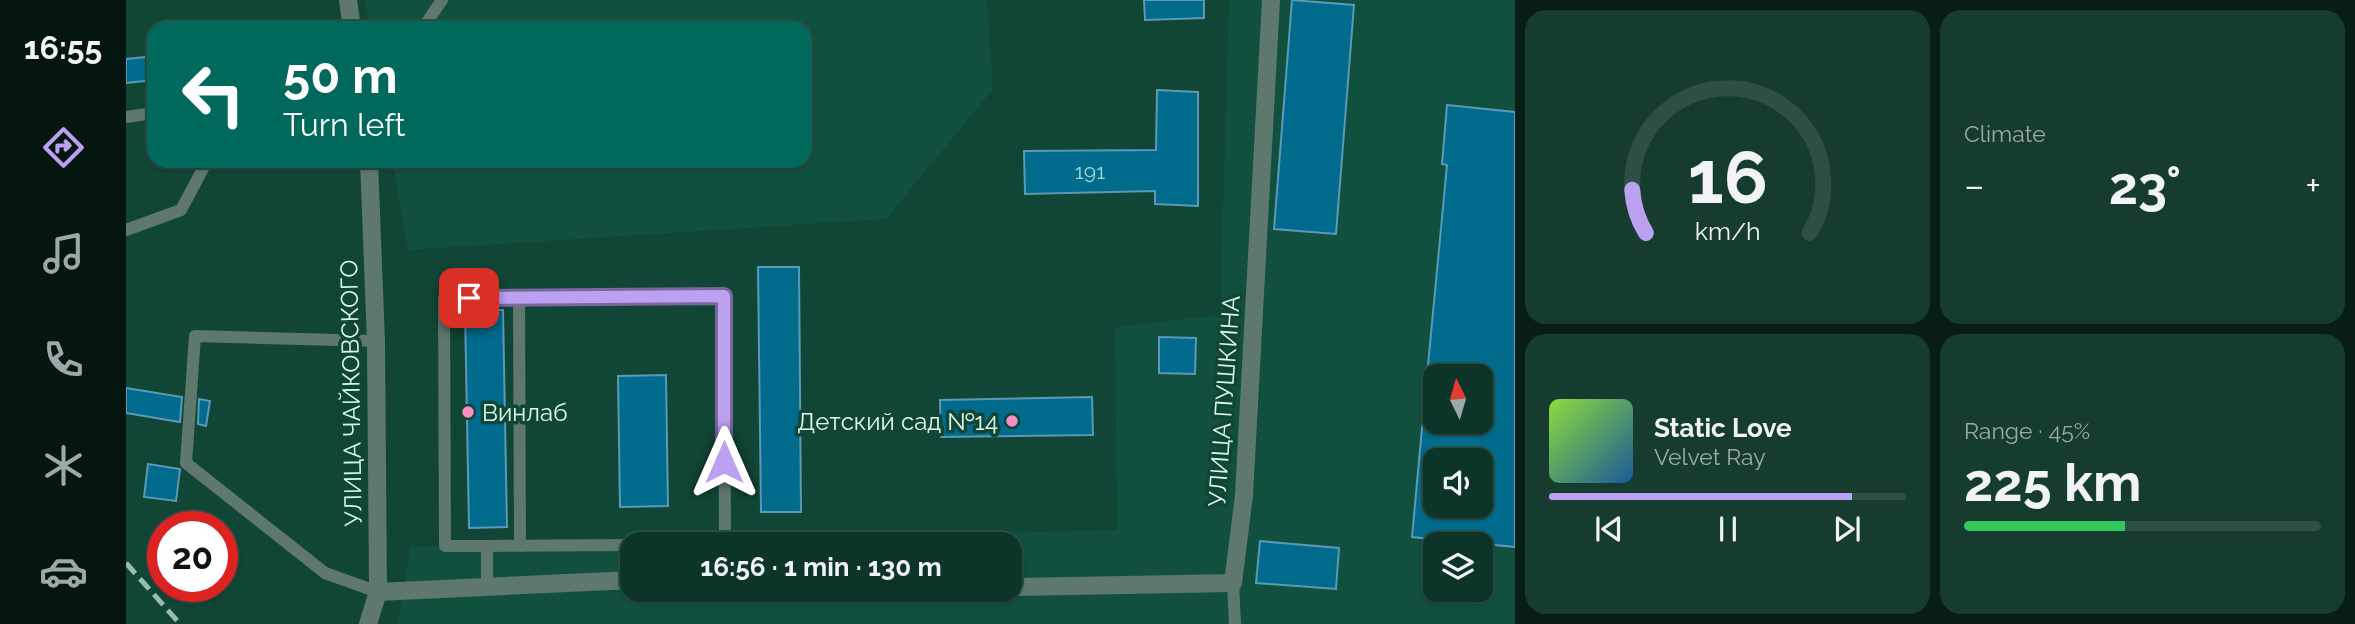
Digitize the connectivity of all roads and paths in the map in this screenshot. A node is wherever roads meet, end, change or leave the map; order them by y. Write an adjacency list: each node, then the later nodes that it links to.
1 (348, 0): 4 (street)
2 (442, 0): 5 (lane)
3 (1271, 0): 18 (street, УЛИЦА ПУШКИНА)
4 (351, 21)
5 (428, 21)
6 (147, 114): 7 (lane)
7 (126, 117)
8 (203, 168): 10 (lane)
9 (369, 168): 12 (street, УЛИЦА ЧАЙКОВСКОГО)
10 (126, 230)
11 (519, 298): 13 (lane); 15 (lane); 16 (lane)
12 (376, 341): 21 (street, УЛИЦА ЧАЙКОВСКОГО); 21 (lane)
13 (725, 532)
14 (620, 545): 16 (lane)
15 (487, 546): 16 (lane); 19 (lane)
16 (520, 546)
17 (620, 580): 19 (street)
18 (1233, 583): 20 (street); 23 (lane)
19 (487, 586): 21 (street)
20 (1022, 587)
21 (378, 592): 22 (street, УЛИЦА ЧАЙКОВСКОГО)
22 (368, 624)
23 (1235, 624)

